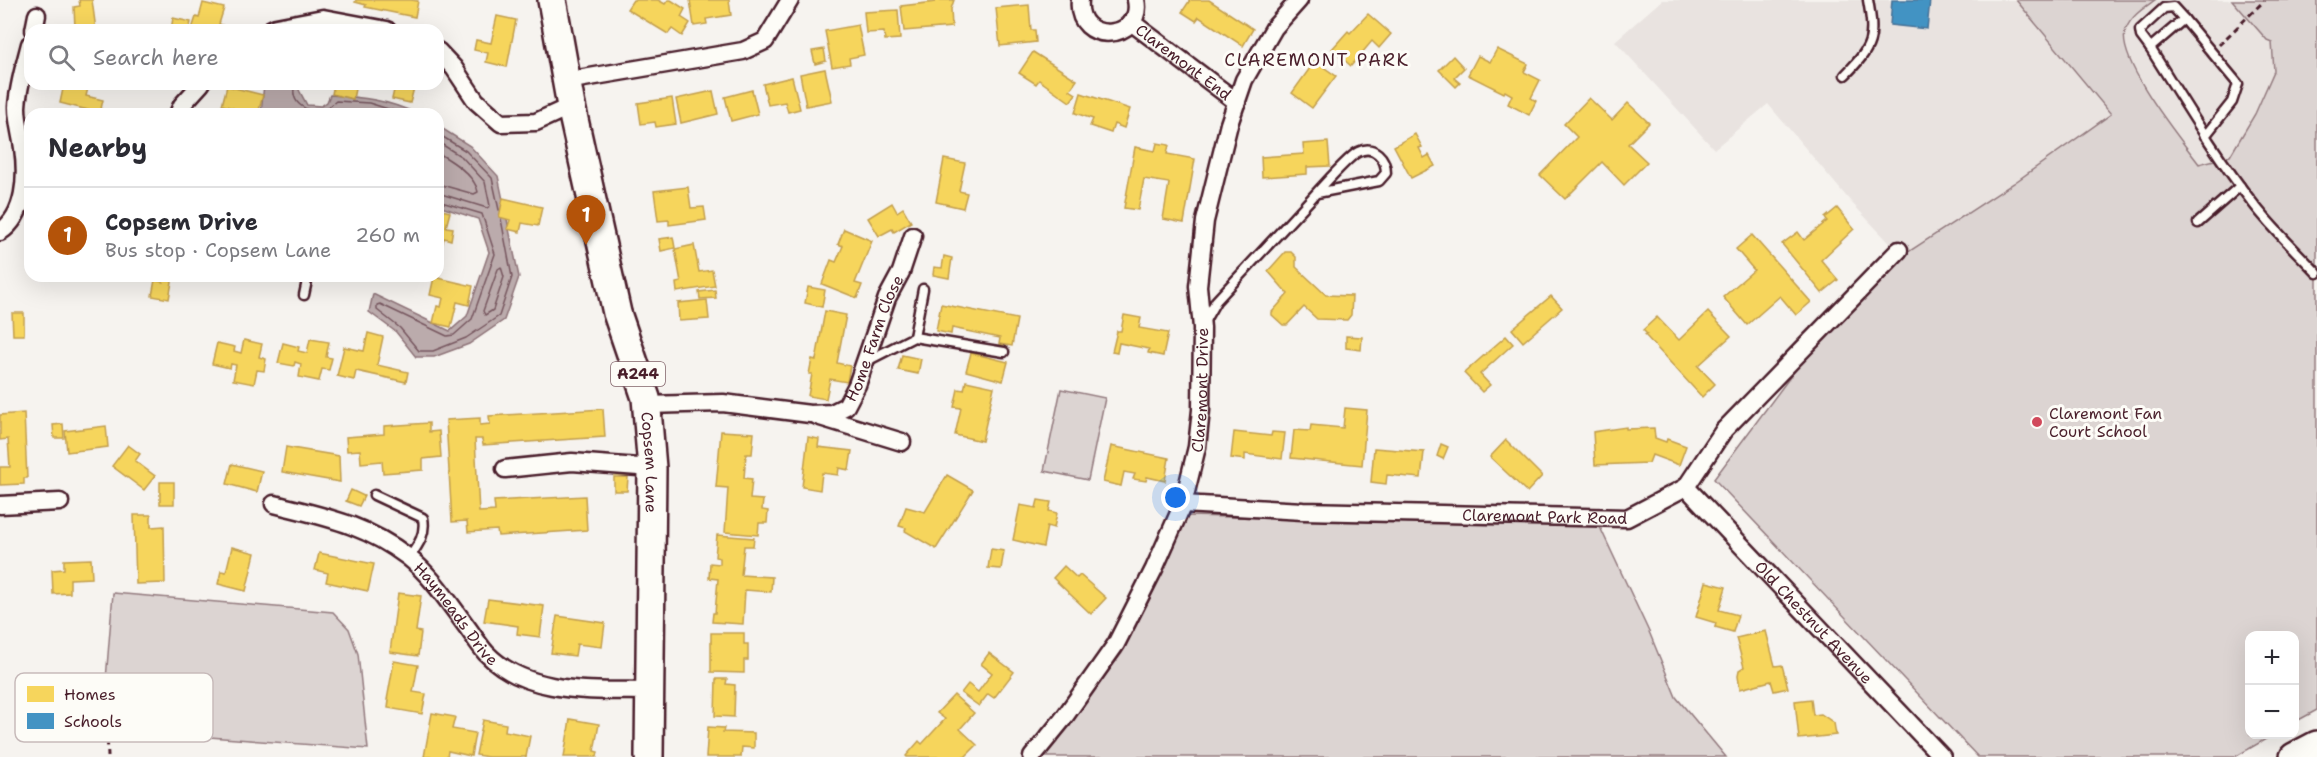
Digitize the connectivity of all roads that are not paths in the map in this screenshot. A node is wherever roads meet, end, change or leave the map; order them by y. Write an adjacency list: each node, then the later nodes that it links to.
1 (552, 0): 16 (main road, Copsem Lane / A244)
2 (790, 0): 16 (street)
3 (1080, 0): 8 (street, Claremont End)
4 (1136, 0): 8 (street, Claremont End)
5 (1299, 0): 17 (street, Claremont Drive)
6 (1868, 0): 14 (lane)
7 (2184, 19): 11 (lane); 11 (lane); 19 (lane)
8 (1131, 22): 17 (street, Claremont End)
9 (292, 24): 10 (street)
10 (355, 24)
11 (2150, 48): 19 (lane)
12 (444, 58): 16 (street)
13 (24, 72): 21 (street)
14 (1845, 75)
15 (196, 90): 18 (street)
16 (568, 93): 36 (main road, Copsem Lane / A244)
17 (1237, 102): 32 (street, Claremont Drive)
18 (181, 108)
19 (2205, 136): 20 (lane)
20 (2240, 186): 24 (lane); 28 (lane)
21 (24, 190)
22 (24, 190): 25 (street)
23 (1317, 193): 23 (lane); 32 (lane)
24 (2199, 223)
25 (0, 232)
26 (913, 236): 35 (street, Home Farm Close)
27 (1899, 250): 41 (street, Claremont Park Road)
28 (2317, 273)
29 (307, 282): 31 (lane)
30 (923, 289): 33 (lane)
31 (304, 295)
32 (1202, 328): 45 (street, Claremont Drive)
33 (914, 337): 34 (lane); 35 (lane)
34 (1004, 352)
35 (864, 363): 37 (street, Home Farm Close)
36 (646, 405): 37 (street, Home Farm Close); 39 (main road, Copsem Lane / A244)
37 (810, 414): 38 (street, Home Farm Close)
38 (902, 442)
39 (652, 468): 40 (street); 48 (main road, Copsem Lane / A244)
40 (505, 469)
41 (1686, 487): 45 (street, Claremont Park Road); 52 (street, Old Chestnut Avenue)
42 (374, 495): 47 (lane)
43 (60, 502): 46 (street)
44 (274, 504): 47 (street, Haymeads Drive)
45 (1183, 504): 51 (street, Claremont Drive)
46 (0, 505)
47 (409, 558): 48 (street, Haymeads Drive)
48 (650, 691): 50 (main road, Copsem Lane / A244)
49 (2317, 745): 53 (main road)
50 (649, 757)
51 (1032, 757)
52 (1942, 757)
53 (2294, 757)

